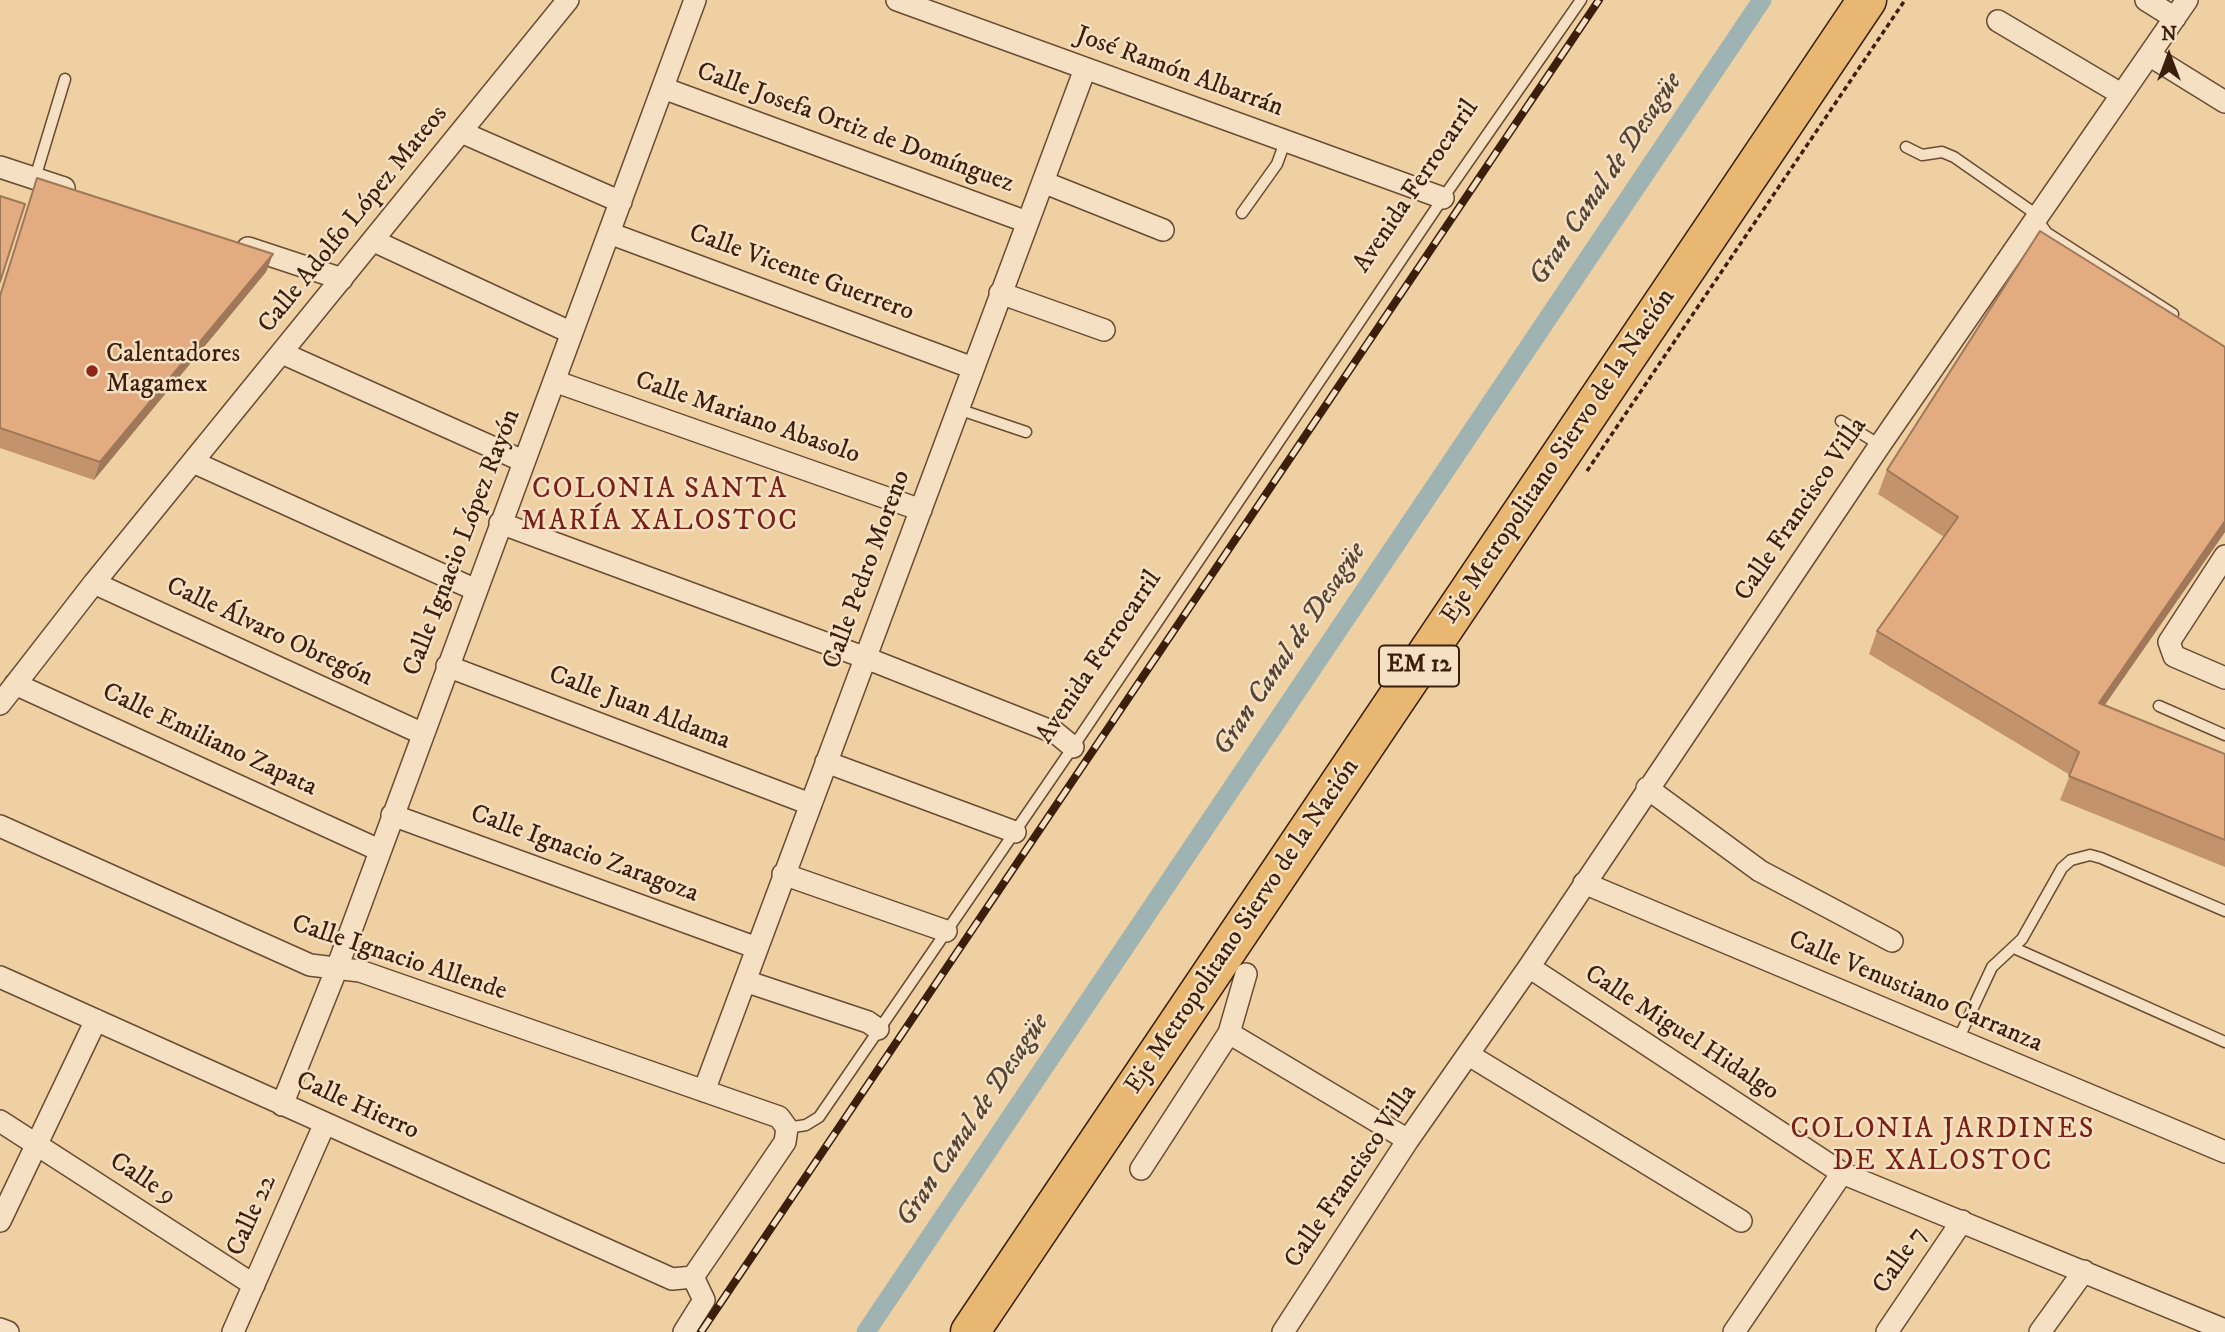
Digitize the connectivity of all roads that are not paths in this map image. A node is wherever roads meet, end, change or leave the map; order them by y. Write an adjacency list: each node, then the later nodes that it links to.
1 (568, 0): 16 (street, Calle Adolfo López Mateos)
2 (695, 0): 13 (street, Calle Ignacio López Rayón)
3 (897, 0): 11 (street, José Ramón Albarrán)
4 (1581, 0): 23 (lane, Avenida Ferrocarril)
5 (1837, 0): 106 (highway, Eje Metropolitano Siervo de la Nación / EM 12)
6 (1867, 0): 107 (highway, Eje Metropolitano Siervo de la Nación / EM 12)
7 (2146, 0): 8 (street)
8 (2181, 9): 10 (street, Calle Francisco Villa)
9 (1998, 21): 14 (street)
10 (2149, 55): 14 (street, Calle Francisco Villa); 15 (street)
11 (1085, 69): 17 (street, José Ramón Albarrán); 21 (street, Calle Pedro Moreno)
12 (65, 79): 20 (lane)
13 (663, 88): 24 (street, Calle Ignacio López Rayón); 27 (street, Calle Josefa Ortiz de Domínguez)
14 (2121, 94): 26 (street, Calle Francisco Villa)
15 (2225, 102)
16 (461, 132): 24 (street); 31 (street, Calle Adolfo López Mateos)
17 (1285, 142): 23 (street, José Ramón Albarrán); 25 (lane)
18 (1906, 147): 26 (lane)
19 (0, 167): 20 (street)
20 (35, 178): 22 (street)
21 (1043, 182): 27 (street, Calle Pedro Moreno); 28 (street)
22 (86, 195)
23 (1443, 198): 59 (lane, Avenida Ferrocarril)
24 (621, 202): 29 (street, Calle Ignacio López Rayón)
25 (1242, 213)
26 (2035, 218): 34 (lane); 43 (street, Calle Francisco Villa)
27 (1027, 222): 33 (street, Calle Pedro Moreno)
28 (1163, 230)
29 (609, 233): 36 (street, Calle Ignacio López Rayón); 38 (street, Calle Vicente Guerrero)
30 (227, 241): 32 (street)
31 (374, 241): 32 (street, Calle Adolfo López Mateos); 36 (street)
32 (342, 279): 37 (street, Calle Adolfo López Mateos)
33 (1000, 293): 35 (street); 38 (street, Calle Pedro Moreno)
34 (2180, 319)
35 (1104, 330)
36 (572, 333): 39 (street, Calle Ignacio López Rayón)
37 (282, 353): 44 (street); 45 (street, Calle Adolfo López Mateos)
38 (973, 368): 40 (street, Calle Pedro Moreno)
39 (554, 382): 44 (street, Calle Ignacio López Rayón); 46 (street, Calle Mariano Abasolo)
40 (958, 409): 42 (lane); 46 (street, Calle Pedro Moreno)
41 (1841, 421): 43 (lane)
42 (1026, 432)
43 (1880, 445): 61 (street, Calle Francisco Villa)
44 (523, 461): 47 (street, Calle Ignacio López Rayón)
45 (193, 462): 49 (street, Calle Adolfo López Mateos); 50 (street)
46 (921, 510): 51 (street, Calle Pedro Moreno)
47 (500, 523): 50 (street, Calle Ignacio López Rayón); 51 (street)
48 (2225, 556): 53 (street)
49 (94, 583): 54 (street, Calle Adolfo López Mateos); 57 (street, Calle Álvaro Obregón)
50 (476, 590): 52 (street, Calle Ignacio López Rayón)
51 (866, 658): 59 (street); 60 (street, Calle Pedro Moreno)
52 (447, 666): 57 (street, Calle Ignacio López Rayón); 62 (street, Calle Juan Aldama)
53 (2225, 678)
54 (15, 684): 55 (street, Calle Adolfo López Mateos); 66 (street, Calle Emiliano Zapata)
55 (0, 704)
56 (2160, 706): 58 (lane)
57 (421, 733): 63 (street, Calle Ignacio López Rayón)
58 (2225, 735)
59 (1073, 747): 65 (lane, Avenida Ferrocarril)
60 (826, 762): 62 (street, Calle Pedro Moreno); 65 (street)
61 (1647, 788): 68 (street, Calle Francisco Villa); 71 (street)
62 (810, 804): 67 (street, Calle Pedro Moreno)
63 (392, 815): 66 (street, Calle Ignacio López Rayón); 72 (street, Calle Ignacio Zaragoza)
64 (0, 826): 75 (street, Calle Ignacio Allende)
65 (1015, 832): 70 (lane, Avenida Ferrocarril)
66 (379, 850): 75 (street, Calle Ignacio López Rayón)
67 (783, 874): 70 (street); 72 (street, Calle Pedro Moreno)
68 (1584, 883): 74 (street, Calle Francisco Villa); 82 (street, Calle Venustiano Carranza)
69 (2225, 911): 73 (lane)
70 (946, 931): 80 (lane, Avenida Ferrocarril)
71 (1892, 941)
72 (757, 948): 78 (street, Calle Pedro Moreno)
73 (2014, 948): 82 (lane); 83 (lane)
74 (1529, 967): 84 (street, Calle Francisco Villa); 94 (street, Calle Miguel Hidalgo)
75 (337, 968): 85 (street, Calle Ignacio Allende); 86 (street, Calle Ignacio López Rayón)
76 (1246, 974): 81 (street)
77 (0, 977): 79 (street, Calle Hierro)
78 (745, 981): 80 (street); 85 (street, Calle Pedro Moreno)
79 (96, 1020): 86 (street, Calle Hierro); 91 (street)
80 (878, 1030): 89 (lane, Avenida Ferrocarril)
81 (1229, 1033): 90 (street); 93 (street)
82 (1957, 1042): 92 (street, Calle Venustiano Carranza)
83 (2225, 1042)
84 (1469, 1055): 90 (street, Calle Francisco Villa); 96 (street)
85 (704, 1091): 89 (street, Calle Ignacio Allende)
86 (282, 1105): 88 (street, Calle Hierro)
87 (0, 1121): 91 (street, Calle 9)
88 (325, 1123): 99 (street, Calle Hierro); 100 (street, Calle 22)
89 (787, 1128): 99 (street)
90 (1408, 1140): 108 (street, Calle Francisco Villa)
91 (36, 1144): 95 (street); 100 (street, Calle 9)
92 (2225, 1152)
93 (1141, 1169)
94 (1842, 1173): 97 (street, Calle Miguel Hidalgo); 109 (street)
95 (0, 1221)
96 (1741, 1221)
97 (1962, 1221): 98 (street, Calle Miguel Hidalgo); 110 (street, Calle 7)
98 (2084, 1271): 102 (street, Calle Miguel Hidalgo); 111 (street)
99 (693, 1277): 105 (street)
100 (254, 1284): 104 (street, Calle 22)
101 (0, 1329): 103 (street)
102 (2225, 1329)
103 (8, 1332)
104 (233, 1332)
105 (684, 1332)
106 (940, 1332)
107 (970, 1332)
108 (1283, 1332)
109 (1734, 1332)
110 (1887, 1332)
111 (2040, 1332)

